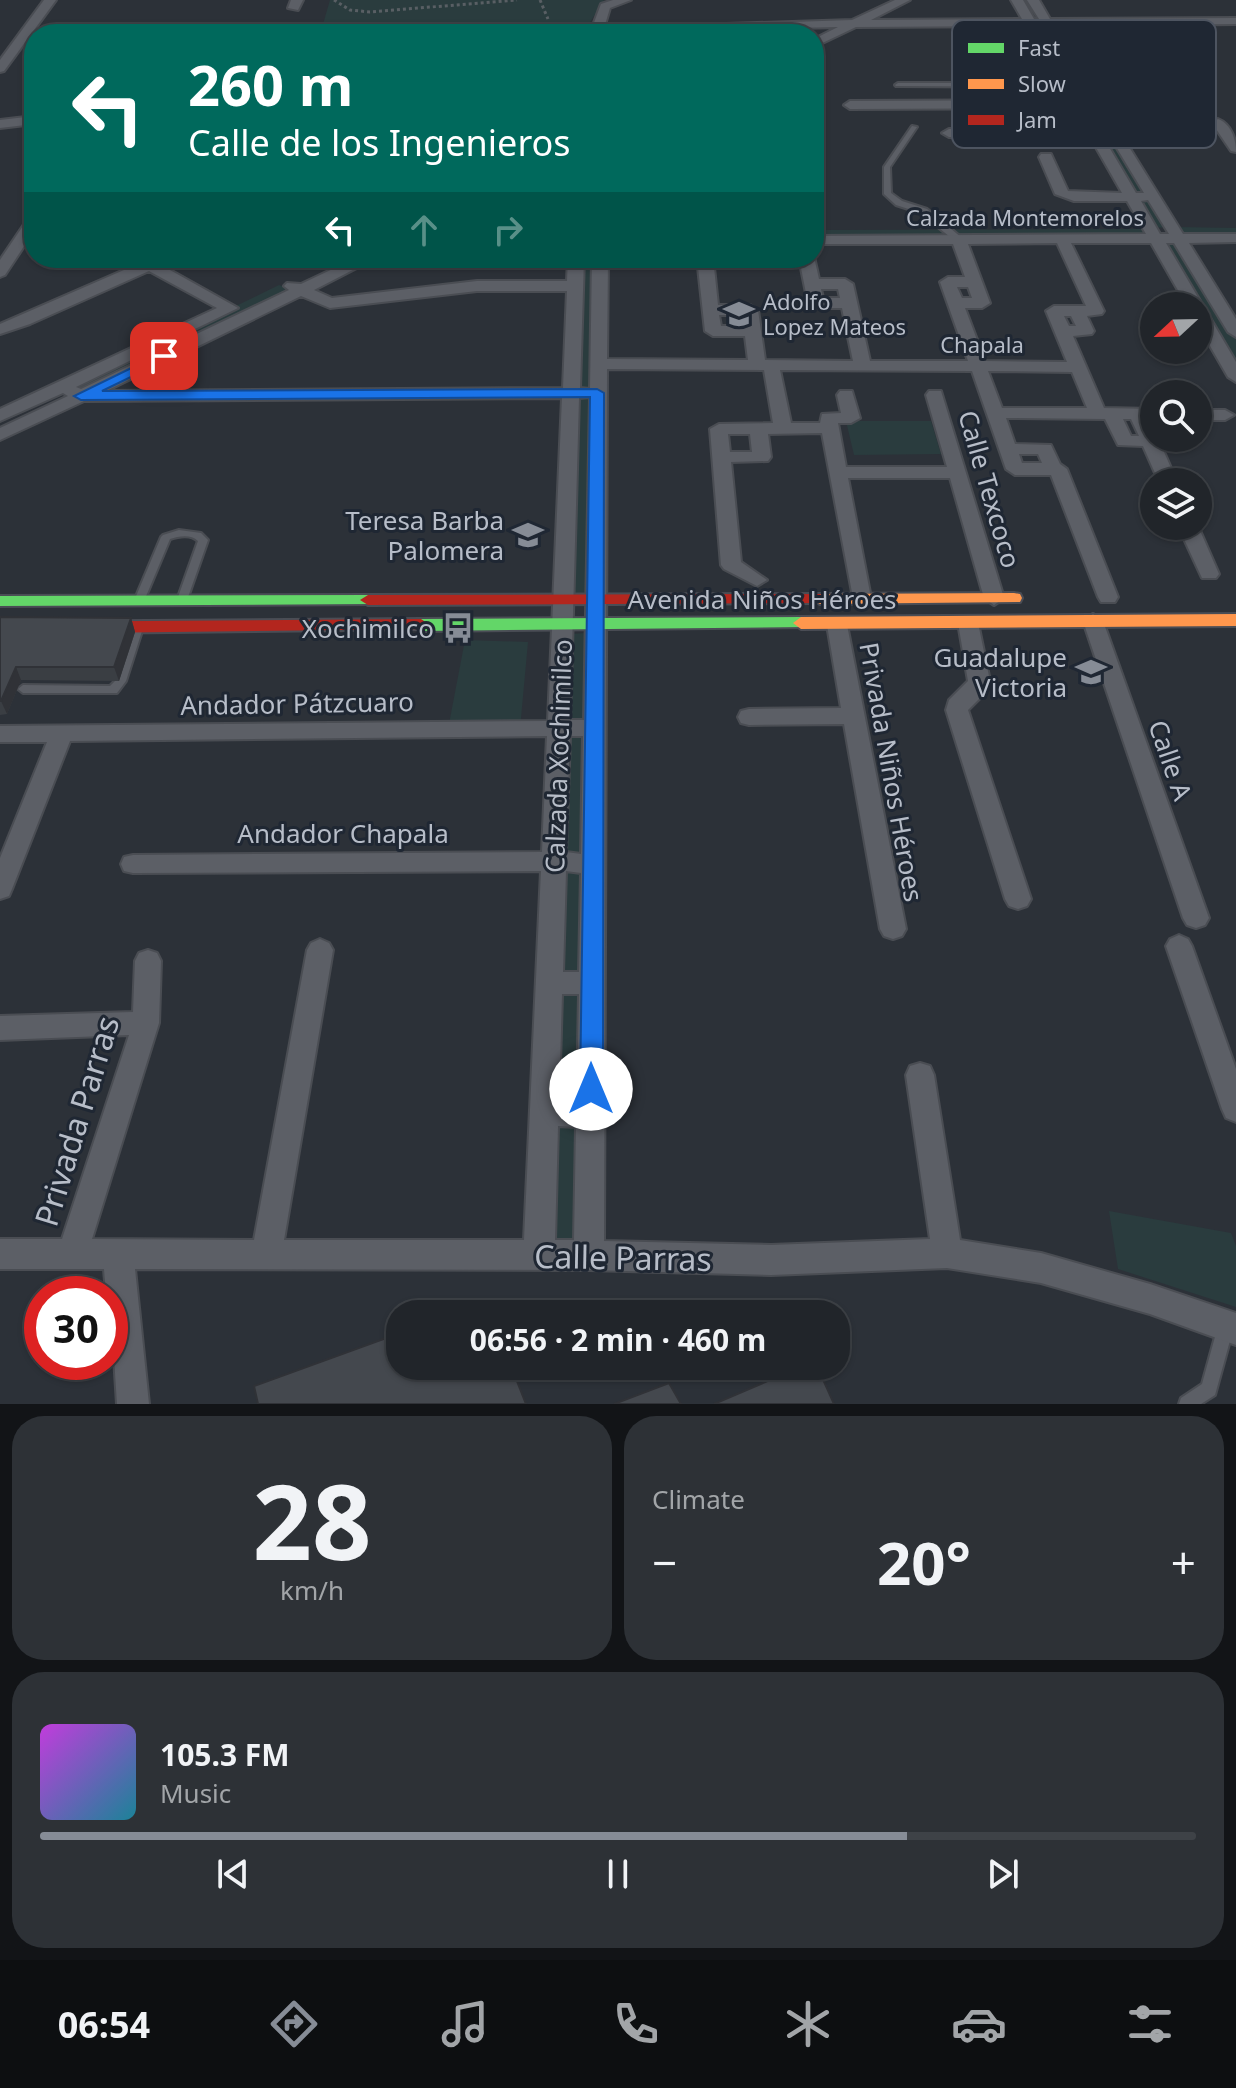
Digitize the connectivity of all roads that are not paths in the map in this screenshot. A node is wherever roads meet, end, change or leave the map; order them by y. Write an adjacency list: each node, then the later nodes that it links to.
1 (50, 0): 12 (street)
2 (625, 0): 13 (street)
3 (864, 0): 7 (street)
4 (904, 0): 16 (street)
5 (1017, 0): 8 (street)
6 (1033, 0): 9 (street)
7 (880, 2): 15 (street)
8 (1031, 20)
9 (1035, 20)
10 (1236, 21): 11 (street)
11 (1216, 22)
12 (32, 24)
13 (600, 24)
14 (824, 24): 15 (street)
15 (828, 24): 16 (street); 18 (street)
16 (854, 24): 17 (street); 22 (street)
17 (952, 25)
18 (824, 26)
19 (1216, 28): 20 (street)
20 (1236, 29)
21 (24, 36): 23 (street)
22 (824, 38)
23 (15, 48): 24 (street); 25 (street); 26 (street)
24 (24, 48)
25 (0, 49)
26 (0, 68)
27 (898, 85): 28 (lane)
28 (952, 85)
29 (850, 105): 30 (street)
30 (952, 105)
31 (24, 121): 33 (street)
32 (1218, 123): 39 (street)
33 (0, 124)
34 (914, 127): 44 (lane)
35 (949, 133): 36 (street)
36 (952, 133)
37 (1103, 148): 41 (street)
38 (1124, 148): 42 (street)
39 (1236, 148)
40 (1046, 157): 41 (street)
41 (1131, 196): 42 (street); 47 (street)
42 (1155, 197): 48 (street)
43 (1236, 227): 48 (street, Calzada Montemorelos)
44 (942, 228): 46 (street, Calzada Montemorelos); 49 (street, Calzada Montemorelos); 54 (lane)
45 (824, 229): 49 (street, Calzada Montemorelos)
46 (1031, 233): 47 (street, Calzada Montemorelos); 53 (street, Calzada Montemorelos); 54 (street, Calzada Montemorelos)
47 (1153, 233): 48 (street, Calzada Montemorelos); 53 (street, Calzada Montemorelos); 67 (street)
48 (1177, 233): 51 (street, Calzada Montemorelos); 70 (street)
49 (855, 234): 52 (street, Calzada Montemorelos); 54 (street, Calzada Montemorelos)
50 (24, 235): 63 (street)
51 (1236, 238)
52 (824, 239)
53 (1062, 239): 76 (street)
54 (959, 240): 75 (street)
55 (134, 268): 69 (street)
56 (158, 268): 68 (street)
57 (315, 268): 64 (street)
58 (347, 268): 66 (street)
59 (575, 268): 65 (street, Calzada Xochimilco)
60 (600, 268): 72 (street, Calzada Xochimilco)
61 (706, 268): 73 (street)
62 (809, 268): 74 (street)
63 (0, 272)
64 (285, 282): 66 (street); 68 (street)
65 (574, 286): 66 (street); 79 (street, Calzada Xochimilco)
66 (301, 290): 83 (street)
67 (1187, 292)
68 (228, 308): 78 (street)
69 (0, 329)
70 (1236, 332)
71 (1212, 335): 77 (street)
72 (598, 364): 73 (street, Chapala); 80 (street, Calzada Xochimilco)
73 (764, 365): 74 (street, Chapala); 91 (street)
74 (863, 366): 75 (street, Chapala)
75 (978, 366): 76 (street, Chapala); 84 (street)
76 (1078, 367): 85 (street)
77 (1236, 377)
78 (62, 386): 83 (street); 89 (street)
79 (573, 392): 80 (street); 83 (street); 105 (street, Calzada Xochimilco)
80 (597, 393): 106 (street, Calzada Xochimilco)
81 (846, 395): 92 (street)
82 (935, 395): 97 (street, Calle Texcoco)
83 (81, 396): 93 (street)
84 (995, 413): 85 (street); 102 (street)
85 (1105, 414): 86 (street); 94 (street)
86 (1140, 414)
87 (1212, 415): 88 (street)
88 (1225, 415)
89 (0, 416)
90 (758, 428): 91 (street); 95 (street); 95 (street)
91 (783, 428): 92 (street)
92 (830, 428): 96 (street)
93 (0, 435)
94 (1140, 441)
95 (721, 457): 100 (street)
96 (838, 472): 97 (street); 103 (street)
97 (958, 473): 104 (street, Calle Texcoco)
98 (1194, 540): 99 (street)
99 (1209, 574)
100 (757, 580)
101 (1037, 597): 104 (main road, Avenida Niños Héroes)
102 (1109, 597)
103 (861, 598): 104 (main road, Avenida Niños Héroes); 106 (main road, Avenida Niños Héroes)
104 (994, 598)
105 (565, 599): 106 (main road, Avenida Niños Héroes); 107 (main road, Avenida Niños Héroes); 113 (street, Calzada Xochimilco)
106 (595, 599): 114 (street, Calzada Xochimilco)
107 (182, 600): 109 (main road, Avenida Niños Héroes); 109 (lane)
108 (0, 601): 109 (main road, Avenida Niños Héroes)
109 (139, 601)
110 (1093, 621): 111 (main road, Avenida Niños Héroes); 115 (main road, Avenida Niños Héroes); 130 (street, Calle A)
111 (968, 623): 112 (main road, Avenida Niños Héroes); 129 (street)
112 (837, 625): 114 (main road, Avenida Niños Héroes); 119 (street, Privada Niños Héroes)
113 (563, 626): 114 (main road, Avenida Niños Héroes); 117 (main road, Avenida Niños Héroes); 121 (street, Calzada Xochimilco)
114 (596, 626): 122 (street, Calzada Xochimilco)
115 (1233, 626)
116 (0, 628): 117 (main road, Avenida Niños Héroes)
117 (138, 628): 118 (lane)
118 (23, 689)
119 (853, 716): 120 (street); 131 (street, Privada Niños Héroes)
120 (749, 717)
121 (560, 728): 122 (street, Andador Pátzcuaro); 123 (street, Andador Pátzcuaro); 125 (street, Calzada Xochimilco)
122 (594, 728): 127 (street, Calzada Xochimilco)
123 (62, 733): 124 (street, Andador Pátzcuaro); 128 (street)
124 (0, 734)
125 (554, 861): 126 (street, Andador Chapala); 127 (street, Andador Chapala); 135 (street, Calzada Xochimilco)
126 (133, 864)
127 (593, 864): 136 (street, Calzada Xochimilco)
128 (0, 889)
129 (1018, 899)
130 (1196, 918)
131 (893, 929)
132 (1179, 946): 140 (street)
133 (320, 950): 147 (street)
134 (148, 961): 137 (street, Privada Parras)
135 (549, 983): 136 (street); 141 (street, Calzada Xochimilco)
136 (592, 983): 142 (street, Calzada Xochimilco)
137 (146, 1023): 138 (street); 145 (street, Privada Parras)
138 (0, 1028)
139 (920, 1075): 143 (street)
140 (1236, 1109)
141 (544, 1112): 142 (street); 148 (street, Calzada Xochimilco)
142 (591, 1115): 149 (street, Calzada Xochimilco)
143 (947, 1253): 149 (street, Calle Parras); 150 (street, Calle Parras)
144 (0, 1254): 145 (street, Calle Parras)
145 (72, 1254): 146 (street, Calle Parras)
146 (118, 1254): 147 (street, Calle Parras); 151 (street)
147 (266, 1255): 148 (street, Calle Parras)
148 (539, 1255): 149 (street, Calle Parras)
149 (589, 1255)
150 (1231, 1327): 152 (lane)
151 (133, 1404)
152 (1187, 1404)

